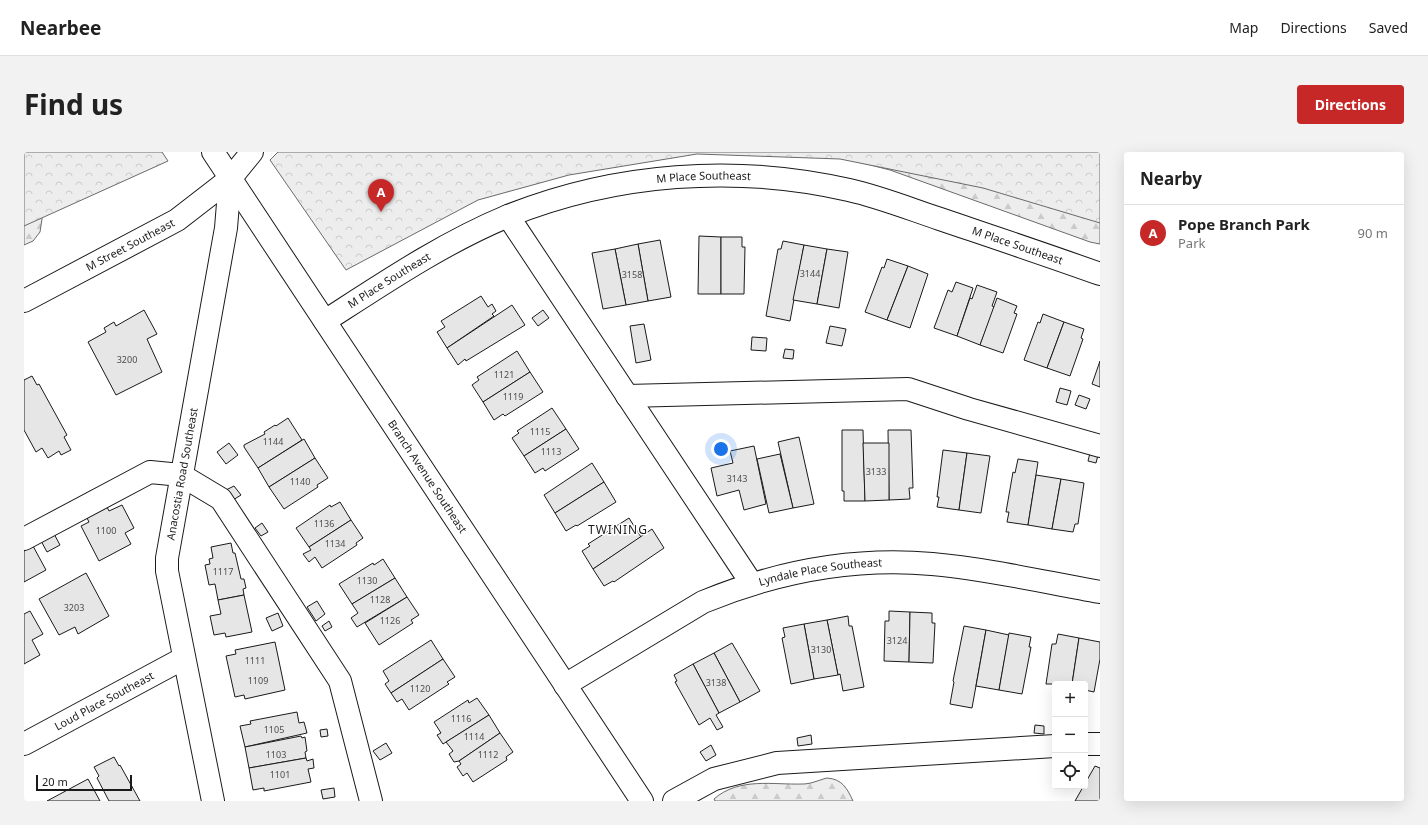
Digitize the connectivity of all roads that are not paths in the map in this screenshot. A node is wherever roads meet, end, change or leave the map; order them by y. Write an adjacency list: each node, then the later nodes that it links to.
1 (213, 152): 3 (street, Branch Avenue Southeast)
2 (252, 152): 3 (street)
3 (230, 179): 6 (street, M Street Southeast); 7 (street, Branch Avenue Southeast); 10 (street, Anacostia Road Southeast)
4 (508, 216): 5 (street, M Place Southeast); 7 (street, M Place Southeast); 8 (street)
5 (1100, 274)
6 (24, 301)
7 (325, 321): 15 (street, Branch Avenue Southeast)
8 (627, 396): 9 (street); 12 (street)
9 (1100, 446)
10 (181, 475): 11 (street); 14 (street, Anacostia Road Southeast); 21 (street)
11 (24, 538)
12 (752, 584): 13 (street, Lyndale Place Southeast); 15 (street, Lyndale Place Southeast)
13 (1100, 592)
14 (184, 658): 16 (street, Loud Place Southeast); 20 (street, Anacostia Road Southeast)
15 (565, 685): 22 (street, Branch Avenue Southeast)
16 (24, 744)
17 (1088, 744): 18 (street)
18 (1100, 744)
19 (1052, 746): 23 (street)
20 (213, 801)
21 (371, 801)
22 (642, 801)
23 (674, 801)

